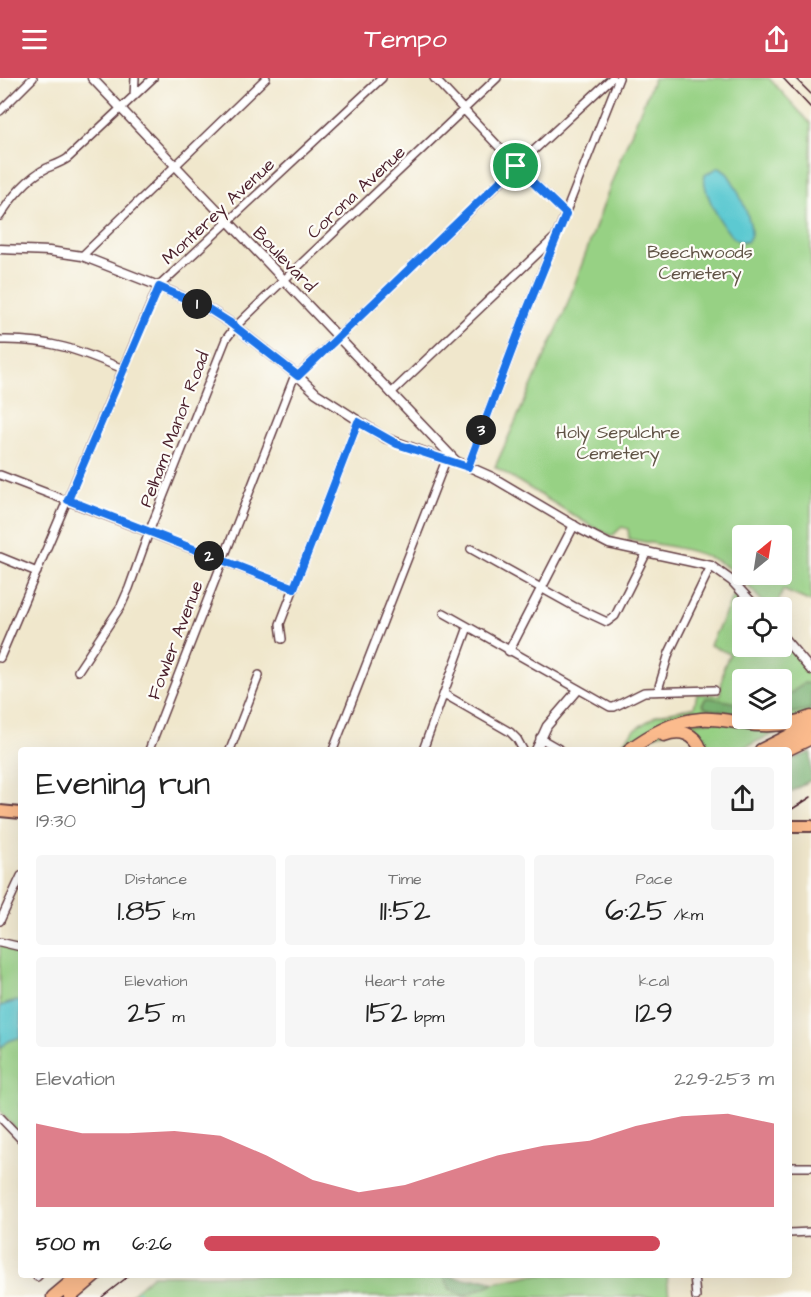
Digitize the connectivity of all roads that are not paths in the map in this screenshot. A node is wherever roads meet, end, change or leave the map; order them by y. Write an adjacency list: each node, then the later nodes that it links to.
1 (33, 78): 14 (street)
2 (92, 78): 12 (street, Boulevard)
3 (135, 78): 11 (street)
4 (153, 78): 11 (street)
5 (266, 78): 15 (street)
6 (382, 78): 19 (street, Monterey Avenue)
7 (434, 78): 13 (street)
8 (497, 78): 13 (street, Corona Avenue)
9 (612, 78): 16 (street, Fowler Avenue)
10 (619, 78): 17 (street)
11 (134, 97): 12 (street)
12 (121, 108): 15 (street, Boulevard); 18 (street)
13 (464, 110): 16 (street); 23 (street, Corona Avenue)
14 (0, 111)
15 (176, 165): 19 (street, Boulevard); 22 (street)
16 (516, 166): 17 (street); 26 (street, Fowler Avenue)
17 (566, 214): 20 (street)
18 (0, 216)
19 (229, 223): 23 (street, Boulevard); 24 (street, Monterey Avenue)
20 (555, 238): 30 (street); 34 (street)
21 (0, 249): 22 (street)
22 (82, 256): 24 (street)
23 (284, 281): 25 (street, Corona Avenue); 26 (street, Boulevard)
24 (159, 287): 25 (street); 28 (street, Monterey Avenue)
25 (235, 327): 29 (street); 38 (street, Pelham Manor Road)
26 (337, 338): 29 (street, Fowler Avenue); 30 (street, Boulevard)
27 (0, 340): 28 (street)
28 (123, 369): 36 (street, Monterey Avenue)
29 (298, 376): 31 (street); 42 (street, Fowler Avenue)
30 (391, 393): 33 (street, Boulevard)
31 (358, 422): 32 (street); 45 (street)
32 (446, 460): 33 (street); 69 (street)
33 (456, 461): 34 (street)
34 (468, 467): 37 (street)
35 (0, 475): 36 (street)
36 (68, 500): 38 (street); 44 (street, Monterey Avenue)
37 (574, 525): 40 (street); 46 (street)
38 (149, 532): 42 (street); 57 (street, Pelham Manor Road)
39 (471, 549): 46 (street)
40 (647, 552): 43 (street); 46 (street)
41 (0, 557): 44 (street)
42 (222, 561): 45 (street); 67 (street, Fowler Avenue)
43 (711, 566): 47 (street); 60 (street)
44 (37, 572): 51 (street, Monterey Avenue)
45 (294, 588): 52 (street)
46 (540, 588): 54 (street)
47 (747, 597)
48 (444, 614): 49 (street)
49 (468, 627): 54 (street); 62 (street)
50 (0, 634): 51 (street)
51 (9, 638): 55 (street, Monterey Avenue)
52 (282, 639)
53 (792, 647): 56 (street)
54 (509, 651): 59 (street)
55 (0, 658)
56 (811, 669)
57 (78, 671)
58 (259, 675): 68 (street)
59 (578, 690): 60 (street); 66 (street)
60 (658, 690): 61 (street)
61 (714, 690)
62 (444, 694): 70 (street); 71 (street)
63 (811, 717): 72 (highway)
64 (811, 725): 75 (highway)
65 (811, 738): 76 (highway)
66 (537, 745)
67 (150, 747)
68 (231, 747)
69 (334, 747)
70 (424, 747)
71 (522, 747)
72 (634, 747)
73 (645, 747): 74 (highway)
74 (699, 747)
75 (766, 747)
76 (792, 747)
77 (0, 811): 78 (main road)
78 (18, 813)
79 (792, 826): 80 (main road)
80 (811, 826)
81 (18, 882): 82 (street)
82 (0, 921)
83 (0, 942): 84 (street)
84 (18, 946)
85 (0, 1117): 86 (street)
86 (18, 1136)
87 (792, 1167): 88 (street)
88 (811, 1167)
89 (811, 1232): 90 (street)
90 (792, 1233)
91 (75, 1278): 94 (highway)
92 (92, 1278): 95 (highway)
93 (694, 1278): 96 (street)
94 (53, 1297)
95 (70, 1297)
96 (696, 1297)

